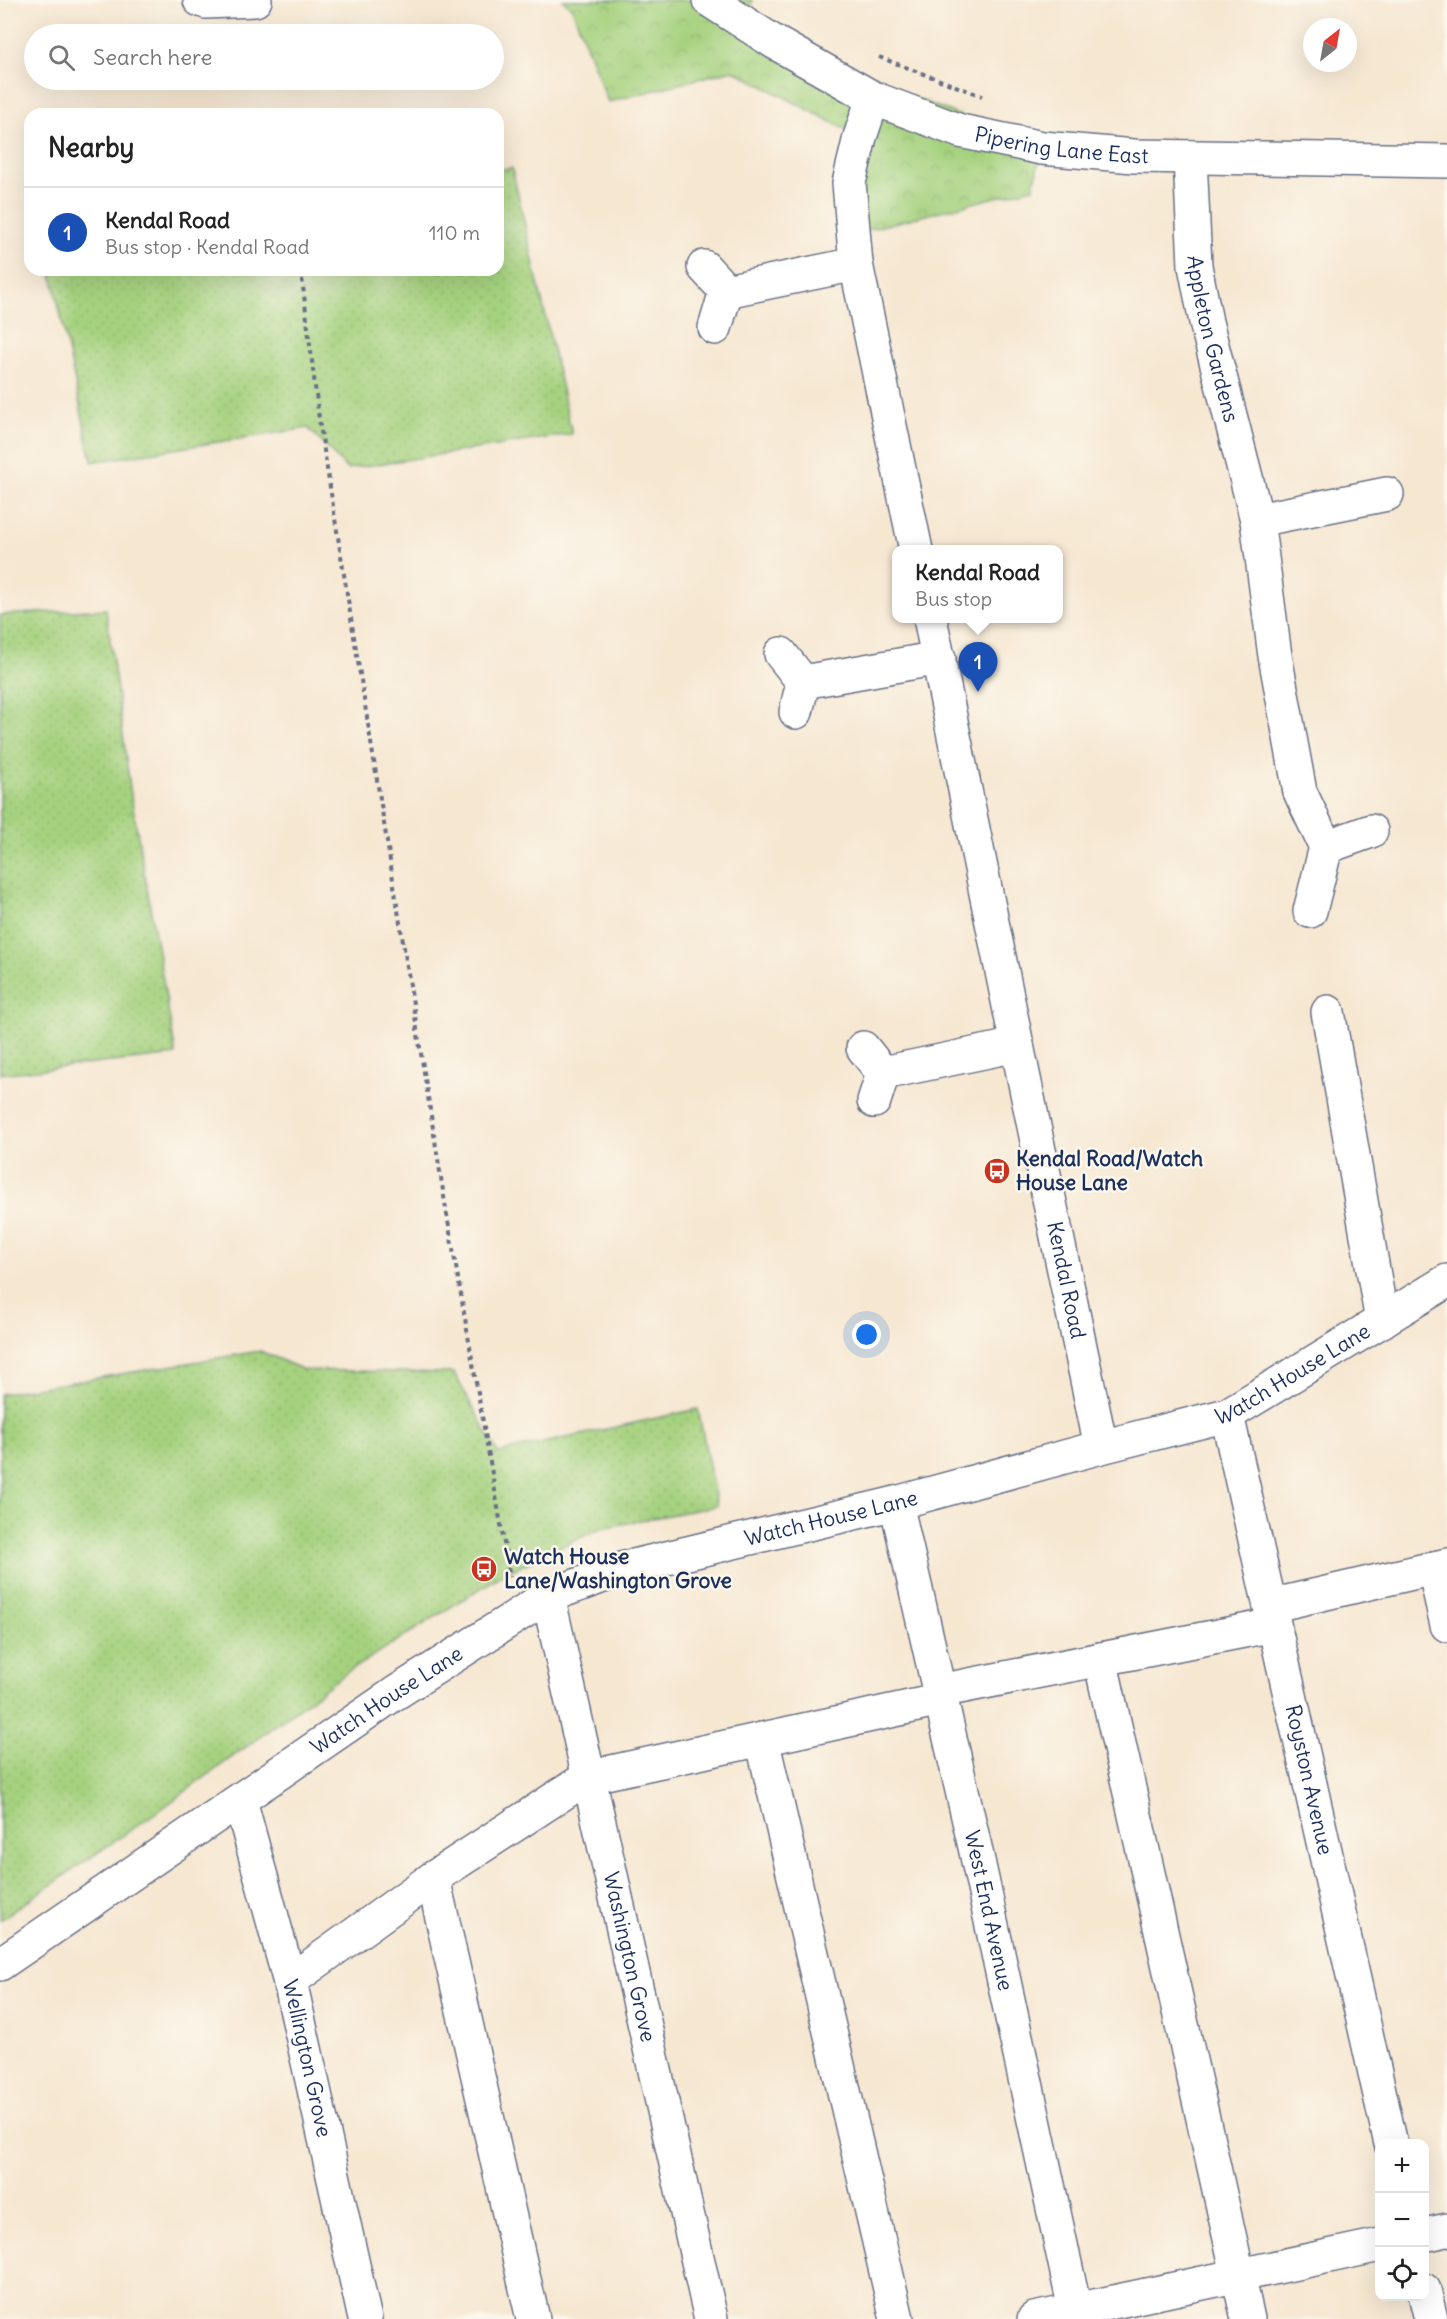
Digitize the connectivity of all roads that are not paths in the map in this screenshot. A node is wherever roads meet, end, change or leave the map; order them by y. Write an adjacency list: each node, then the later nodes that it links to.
1 (200, 0): 2 (street)
2 (255, 0)
3 (710, 0): 4 (street, Pipering Lane East)
4 (873, 98): 5 (street, Pipering Lane East); 7 (street)
5 (1190, 157): 6 (street, Pipering Lane East); 12 (street, Appleton Gardens)
6 (1447, 161)
7 (856, 264): 9 (street); 13 (street)
8 (704, 267): 9 (street)
9 (726, 291): 10 (street)
10 (715, 328)
11 (1387, 494): 12 (street)
12 (1257, 520): 18 (street, Appleton Gardens)
13 (915, 545)
14 (931, 623): 16 (street, Kendal Road)
15 (781, 654): 16 (street)
16 (939, 658): 21 (street, Kendal Road)
17 (1371, 831): 18 (street)
18 (1326, 847): 19 (street)
19 (1310, 911)
20 (1328, 1012): 24 (street)
21 (1017, 1045): 22 (street); 26 (street, Kendal Road)
22 (873, 1074)
23 (1447, 1281): 24 (street, Watch House Lane)
24 (1382, 1321): 25 (street, Watch House Lane)
25 (1227, 1415): 26 (street, Watch House Lane); 30 (street, Royston Avenue)
26 (1101, 1447): 27 (street, Watch House Lane)
27 (896, 1503): 29 (street, Watch House Lane); 33 (street, West End Avenue)
28 (1441, 1566): 30 (street); 31 (street)
29 (548, 1596): 35 (street, Washington Grove); 36 (street, Watch House Lane)
30 (1272, 1616): 32 (street); 40 (street, Royston Avenue)
31 (1447, 1625)
32 (1100, 1659): 33 (street); 44 (street)
33 (940, 1695): 34 (street); 46 (street, West End Avenue)
34 (762, 1739): 35 (street); 50 (street)
35 (588, 1778): 37 (street); 49 (street, Washington Grove)
36 (240, 1800): 38 (street, Watch House Lane); 39 (street, Wellington Grove)
37 (433, 1878): 39 (street); 48 (street)
38 (0, 1964)
39 (290, 1981): 47 (street, Wellington Grove)
40 (1391, 2139)
41 (1447, 2230): 42 (street)
42 (1429, 2234)
43 (1375, 2246): 44 (street)
44 (1239, 2276): 46 (street); 52 (street)
45 (1427, 2301): 53 (street)
46 (1076, 2314): 51 (street)
47 (365, 2319)
48 (533, 2319)
49 (711, 2319)
50 (897, 2319)
51 (1034, 2319)
52 (1248, 2319)
53 (1431, 2319)

